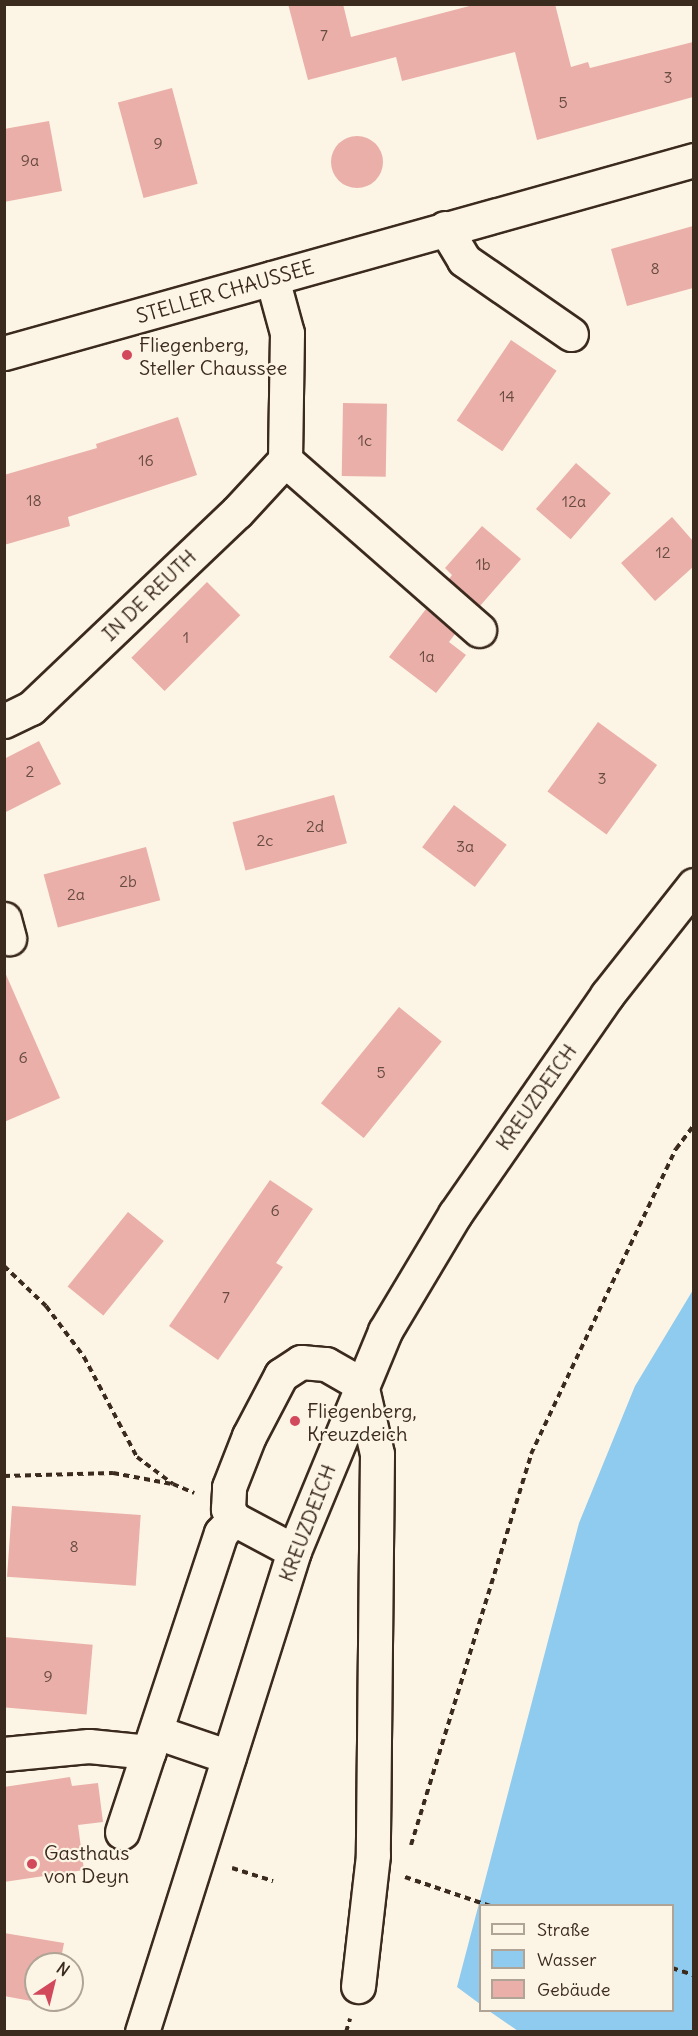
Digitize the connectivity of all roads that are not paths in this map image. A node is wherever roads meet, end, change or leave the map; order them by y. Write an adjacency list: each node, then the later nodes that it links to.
1 (693, 160): 2 (street, STELLER CHAUSSEE)
2 (446, 228): 3 (street, STELLER CHAUSSEE); 4 (street)
3 (272, 278): 5 (street, STELLER CHAUSSEE); 6 (street)
4 (571, 334)
5 (4, 353)
6 (285, 460): 7 (street); 8 (street, IN DE REUTH)
7 (479, 630)
8 (4, 721)
9 (693, 885): 10 (street, KREUZDEICH)
10 (362, 1384): 11 (street); 12 (street, KREUZDEICH); 17 (street)
11 (231, 1514): 12 (street); 13 (street)
12 (294, 1551): 15 (street, KREUZDEICH)
13 (152, 1742): 14 (street); 15 (street); 16 (street)
14 (4, 1754)
15 (229, 1757): 18 (street, KREUZDEICH)
16 (122, 1832)
17 (358, 1986)
18 (142, 2031)

